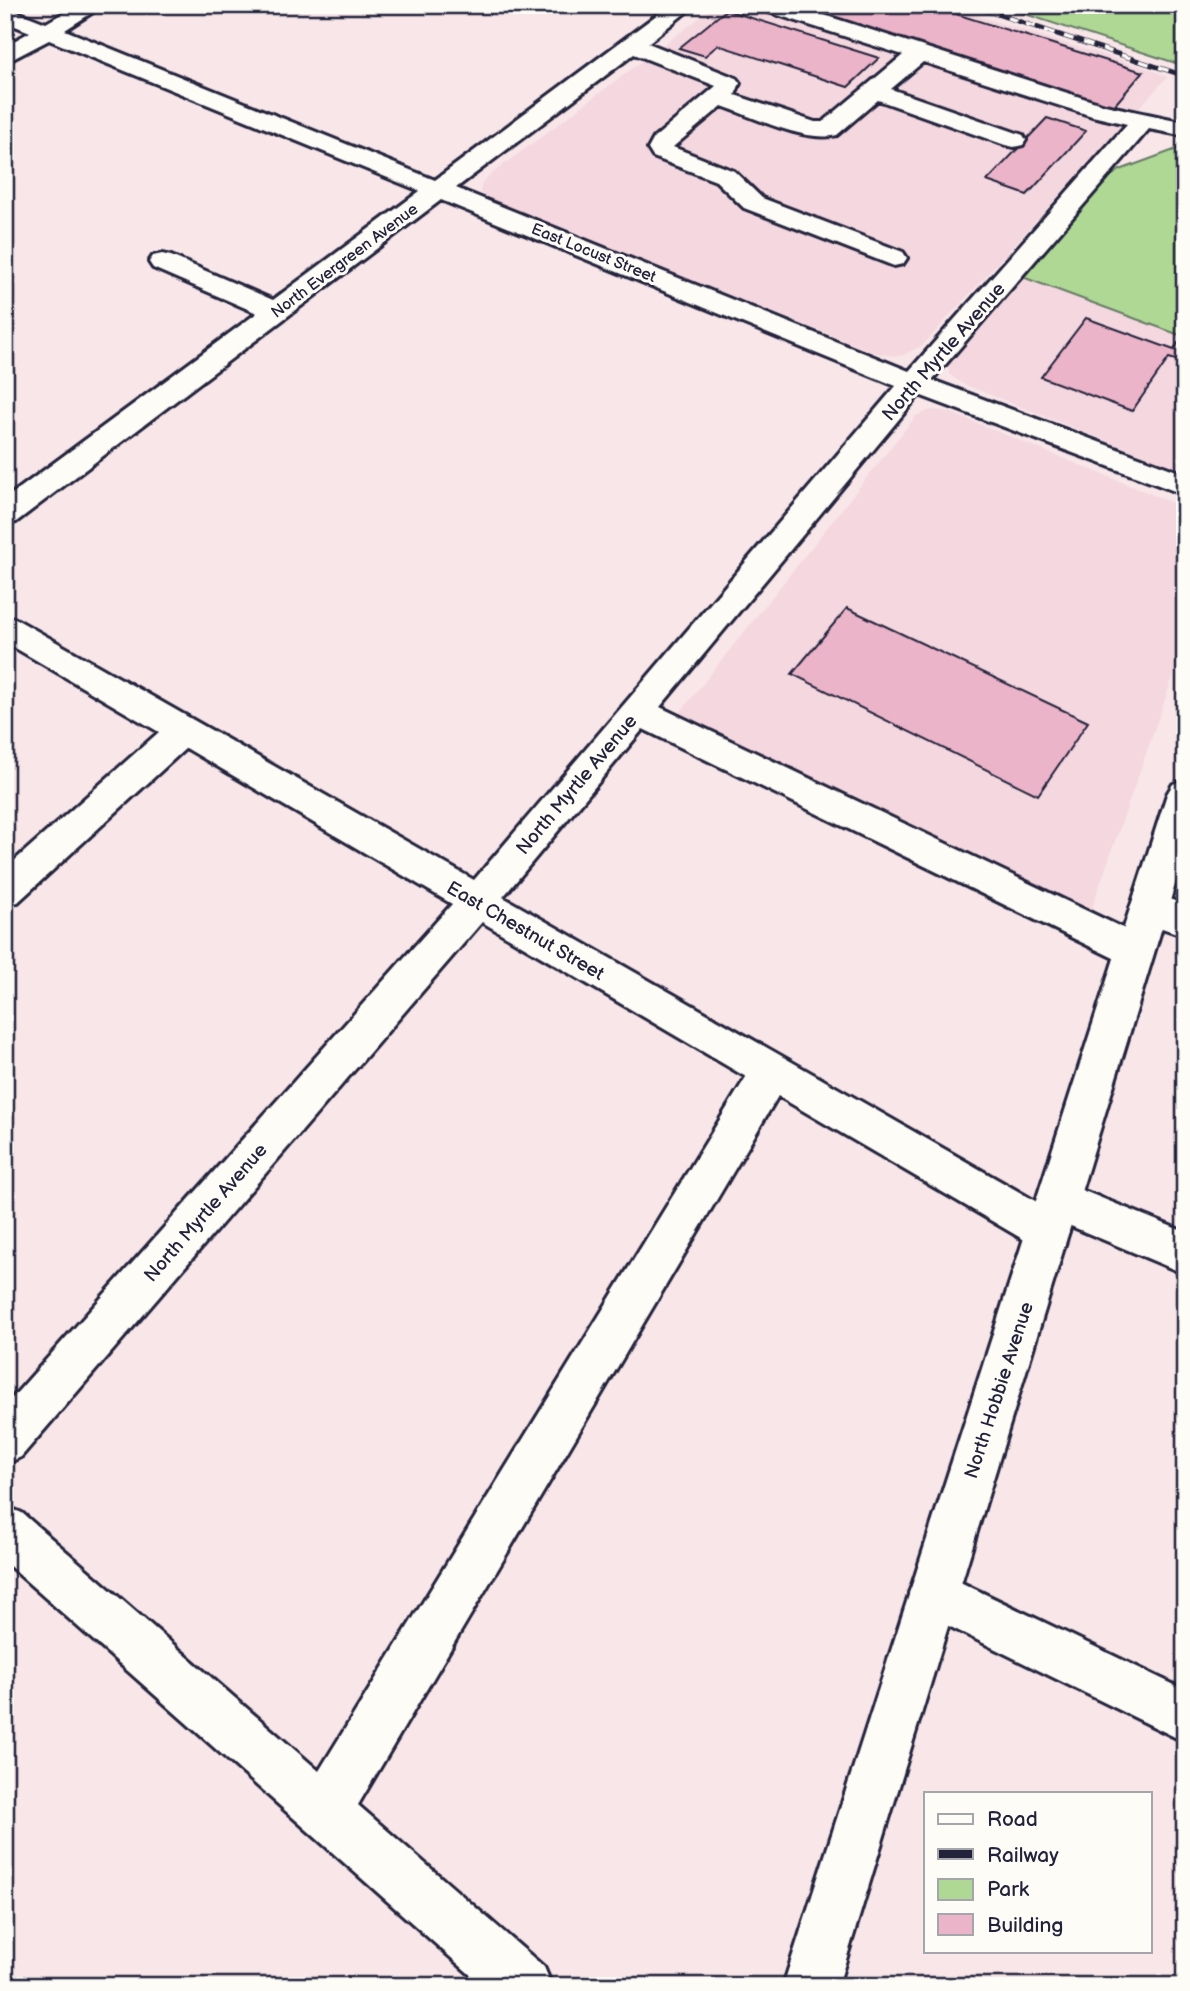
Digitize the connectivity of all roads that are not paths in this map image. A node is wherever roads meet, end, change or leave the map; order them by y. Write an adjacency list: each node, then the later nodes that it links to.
1 (93, 5): 5 (street)
2 (684, 5): 6 (street, North Evergreen Avenue)
3 (770, 5): 7 (street)
4 (5, 14): 5 (street, East Locust Street)
5 (49, 31): 8 (street); 14 (street, East Locust Street)
6 (630, 44): 10 (street); 14 (street, North Evergreen Avenue)
7 (918, 54): 9 (street); 11 (street)
8 (5, 56)
9 (875, 92): 10 (street); 13 (street)
10 (719, 97): 15 (street)
11 (1142, 122): 12 (street); 18 (street, North Myrtle Avenue)
12 (1185, 129)
13 (1014, 140)
14 (438, 189): 17 (street, North Evergreen Avenue); 18 (street, East Locust Street)
15 (894, 258)
16 (162, 262): 17 (street)
17 (276, 311): 20 (street, North Evergreen Avenue)
18 (914, 383): 19 (street, East Locust Street); 22 (street, North Myrtle Avenue)
19 (1185, 485)
20 (5, 515)
21 (5, 627): 23 (street, East Chestnut Street)
22 (637, 711): 26 (street, North Myrtle Avenue); 28 (street)
23 (183, 731): 25 (street); 26 (street, East Chestnut Street)
24 (1185, 794): 27 (street, North Hobbie Avenue)
25 (5, 891)
26 (477, 902): 29 (street, East Chestnut Street); 32 (street, North Myrtle Avenue)
27 (1167, 914): 28 (street, North Hobbie Avenue)
28 (1135, 951): 30 (street, North Hobbie Avenue)
29 (771, 1072): 30 (street, East Chestnut Street); 36 (street)
30 (1053, 1215): 31 (street, East Chestnut Street); 34 (street, North Hobbie Avenue)
31 (1185, 1253)
32 (5, 1441)
33 (5, 1530): 36 (street)
34 (933, 1593): 35 (street); 38 (street, North Hobbie Avenue)
35 (1185, 1717)
36 (324, 1812): 37 (street)
37 (525, 1986)
38 (810, 1986)

